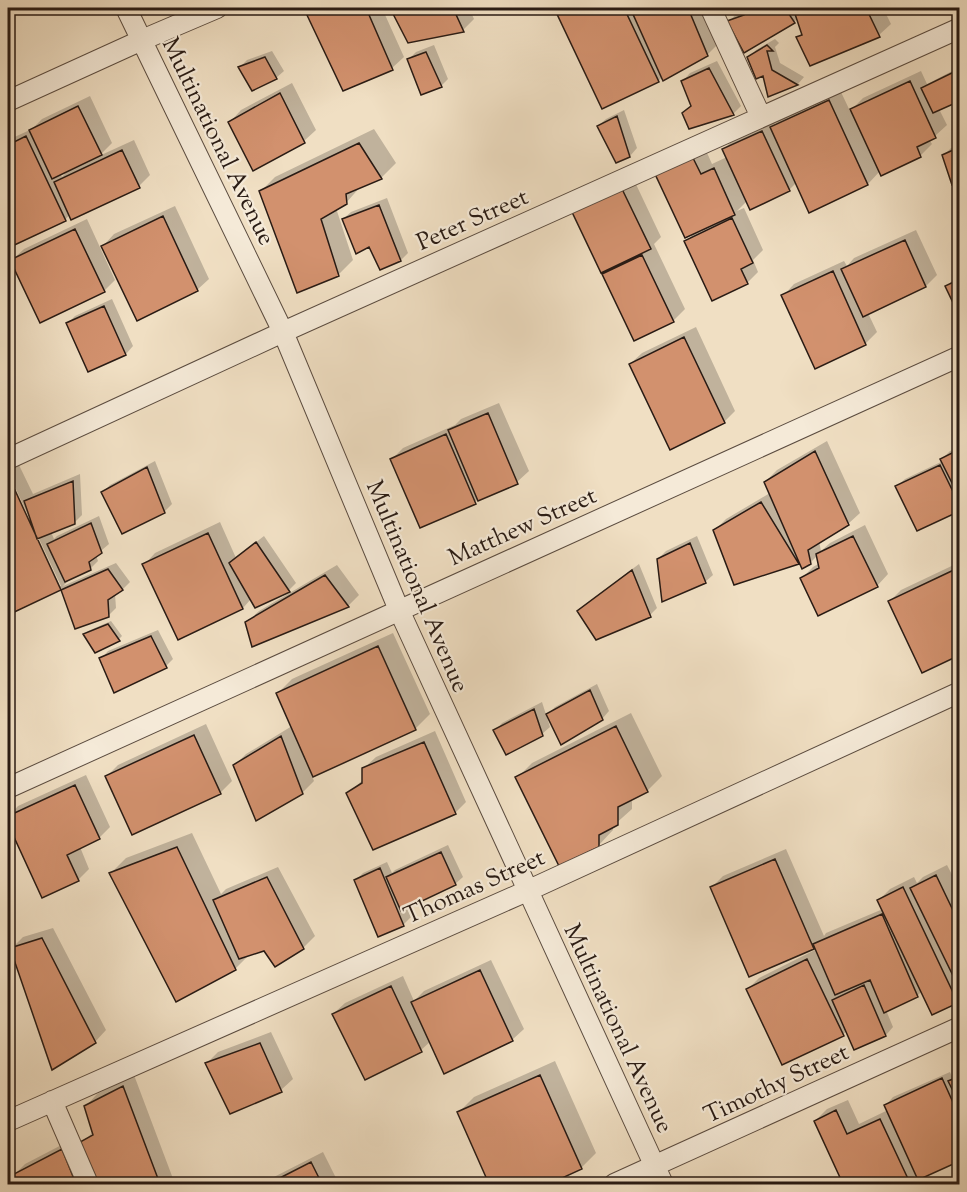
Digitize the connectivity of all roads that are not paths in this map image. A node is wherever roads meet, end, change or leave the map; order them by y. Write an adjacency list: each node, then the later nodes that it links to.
1 (126, 8): 5 (street, Multinational Avenue)
2 (217, 8): 5 (street)
3 (711, 9): 7 (street)
4 (959, 30): 7 (street, Peter Street)
5 (142, 40): 6 (street); 8 (street, Multinational Avenue)
6 (8, 101)
7 (761, 117): 8 (street, Peter Street)
8 (283, 332): 10 (street, Peter Street); 11 (street, Multinational Avenue)
9 (960, 356): 11 (street, Matthew Street)
10 (8, 459)
11 (399, 610): 13 (street, Matthew Street); 14 (street, Multinational Avenue)
12 (960, 692): 14 (street, Thomas Street)
13 (8, 788)
14 (527, 891): 16 (street, Thomas Street); 18 (street, Multinational Avenue)
15 (960, 1027): 18 (street, Timothy Street)
16 (52, 1101): 17 (street, Thomas Street); 19 (street)
17 (8, 1122)
18 (655, 1167): 20 (street, Timothy Street); 21 (street, Multinational Avenue)
19 (88, 1185)
20 (614, 1185)
21 (663, 1185)

